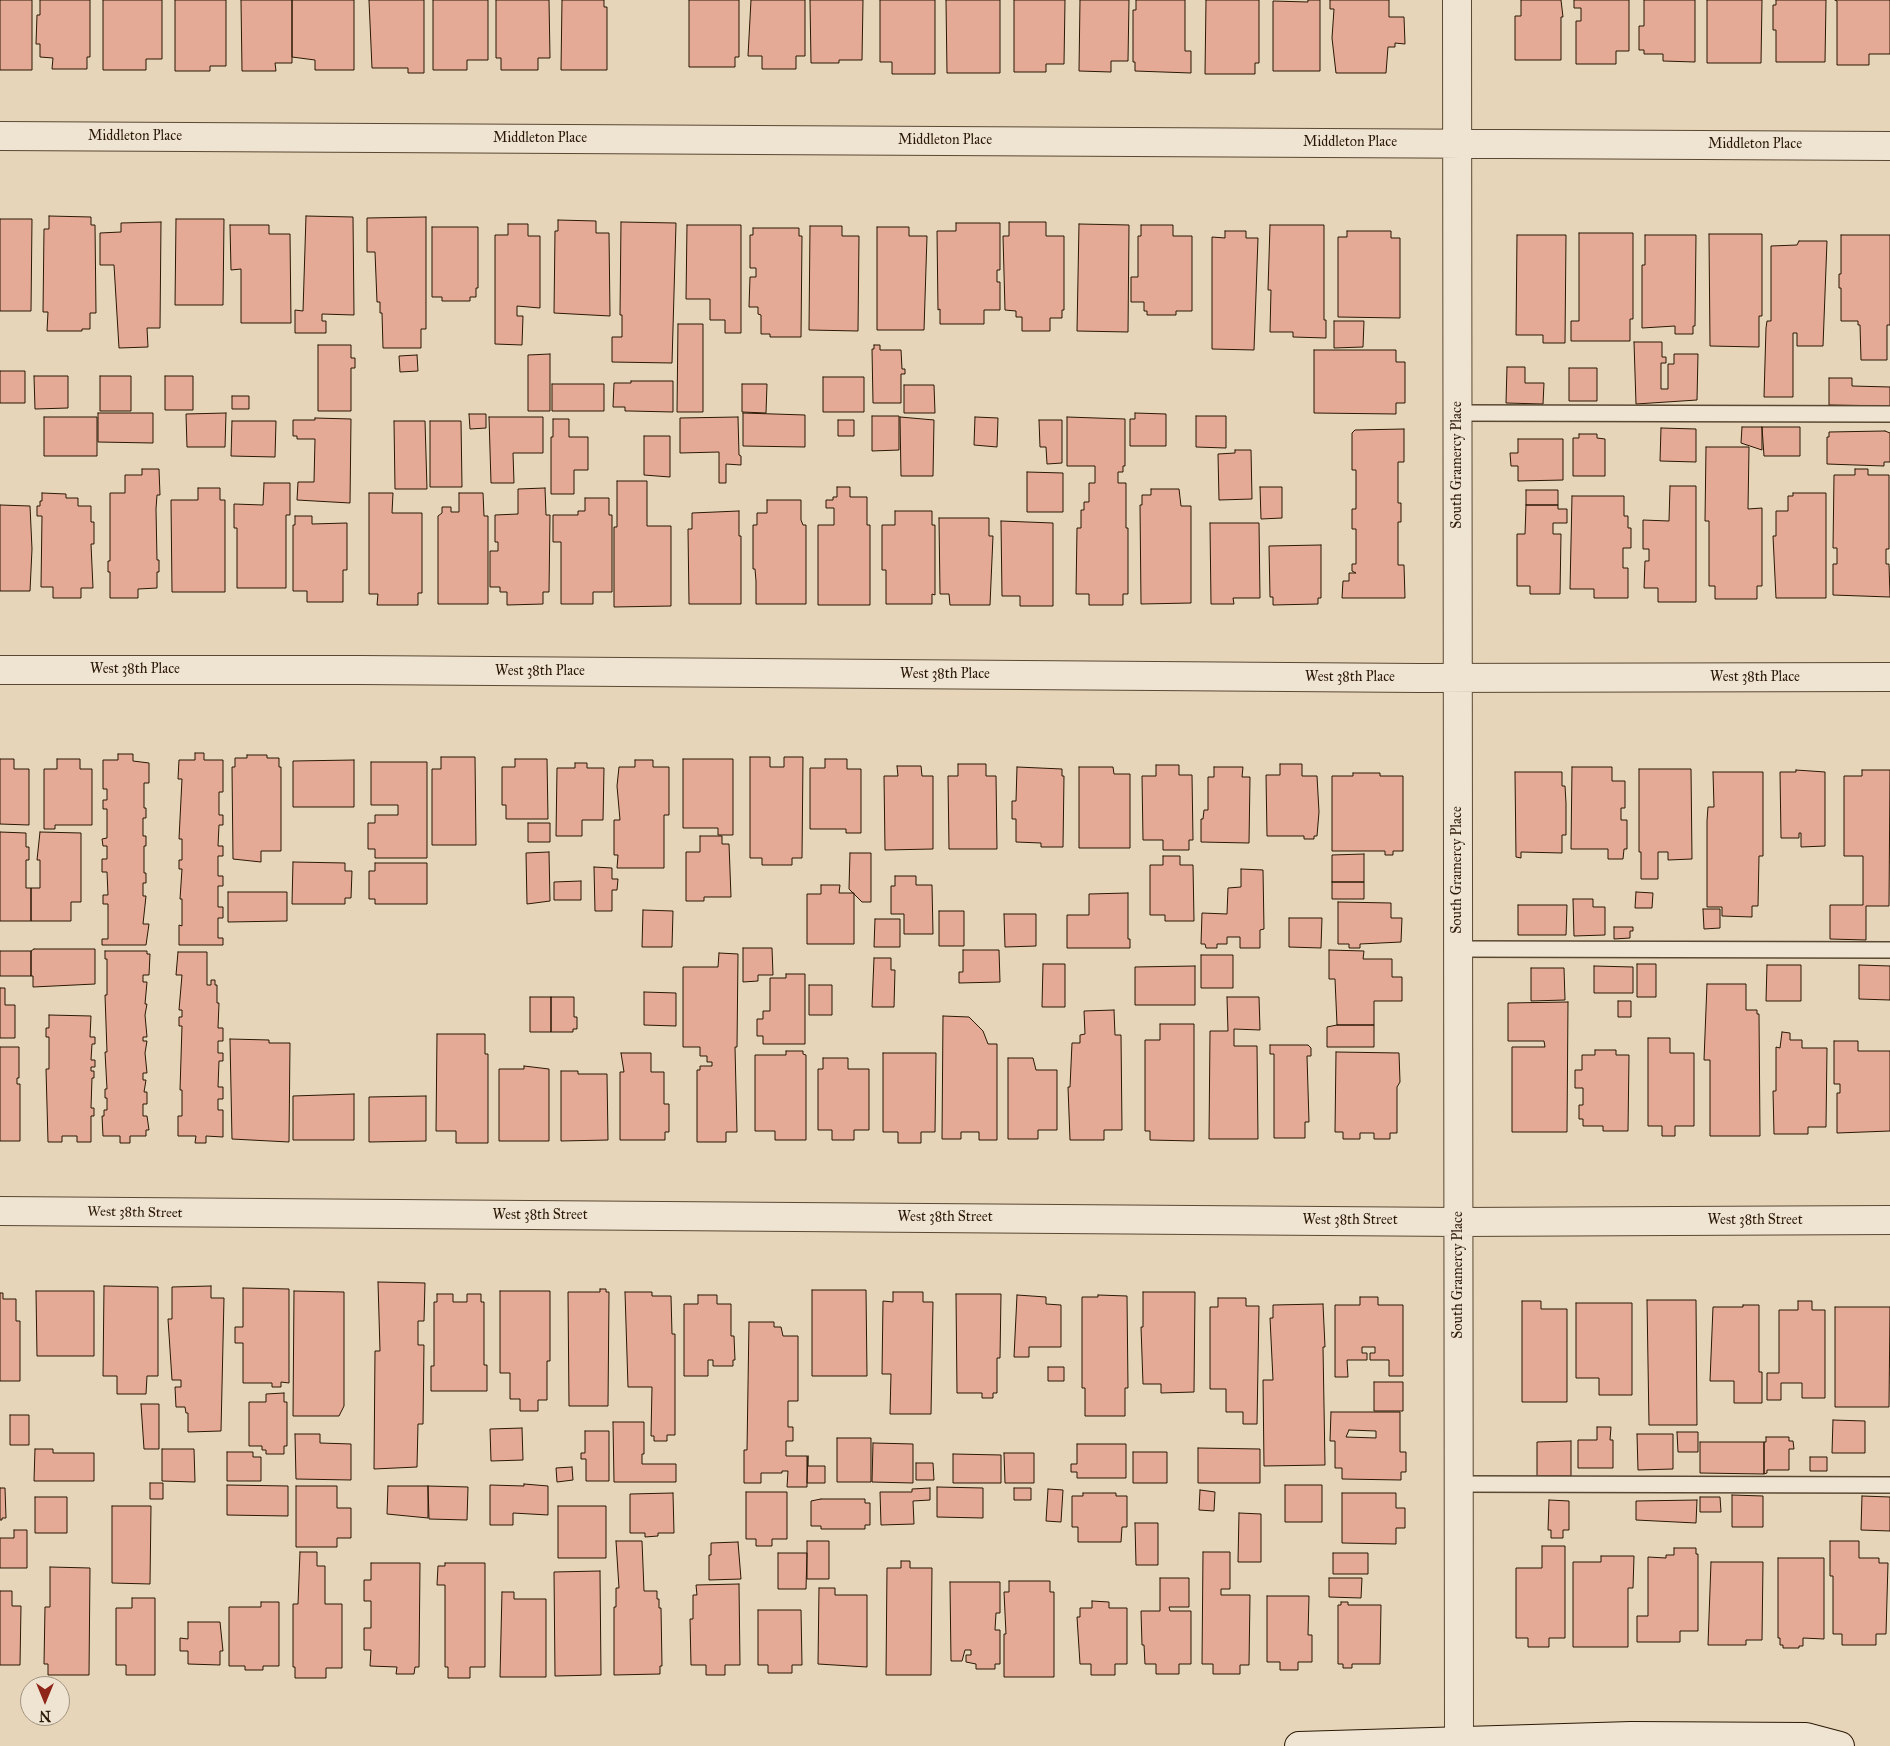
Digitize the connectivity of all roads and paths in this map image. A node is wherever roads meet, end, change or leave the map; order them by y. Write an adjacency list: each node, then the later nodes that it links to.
1 (1457, 0): 3 (street, South Gramercy Place)
2 (0, 136): 3 (street, Middleton Place)
3 (1458, 143): 4 (street, Middleton Place); 5 (street, South Gramercy Place)
4 (1890, 146)
5 (1458, 413): 6 (lane); 9 (street, South Gramercy Place)
6 (1890, 414)
7 (0, 670): 9 (street, West 38th Place)
8 (1890, 677): 9 (street, West 38th Place)
9 (1458, 678): 10 (street, South Gramercy Place)
10 (1458, 950): 11 (lane); 14 (street, South Gramercy Place)
11 (1890, 950)
12 (0, 1211): 14 (street, West 38th Street)
13 (1890, 1220): 14 (street, West 38th Street)
14 (1458, 1222): 15 (street, South Gramercy Place)
15 (1459, 1484): 16 (lane); 17 (street, South Gramercy Place)
16 (1890, 1485)
17 (1459, 1740): 18 (street); 19 (street)
18 (1299, 1746)
19 (1840, 1746)

